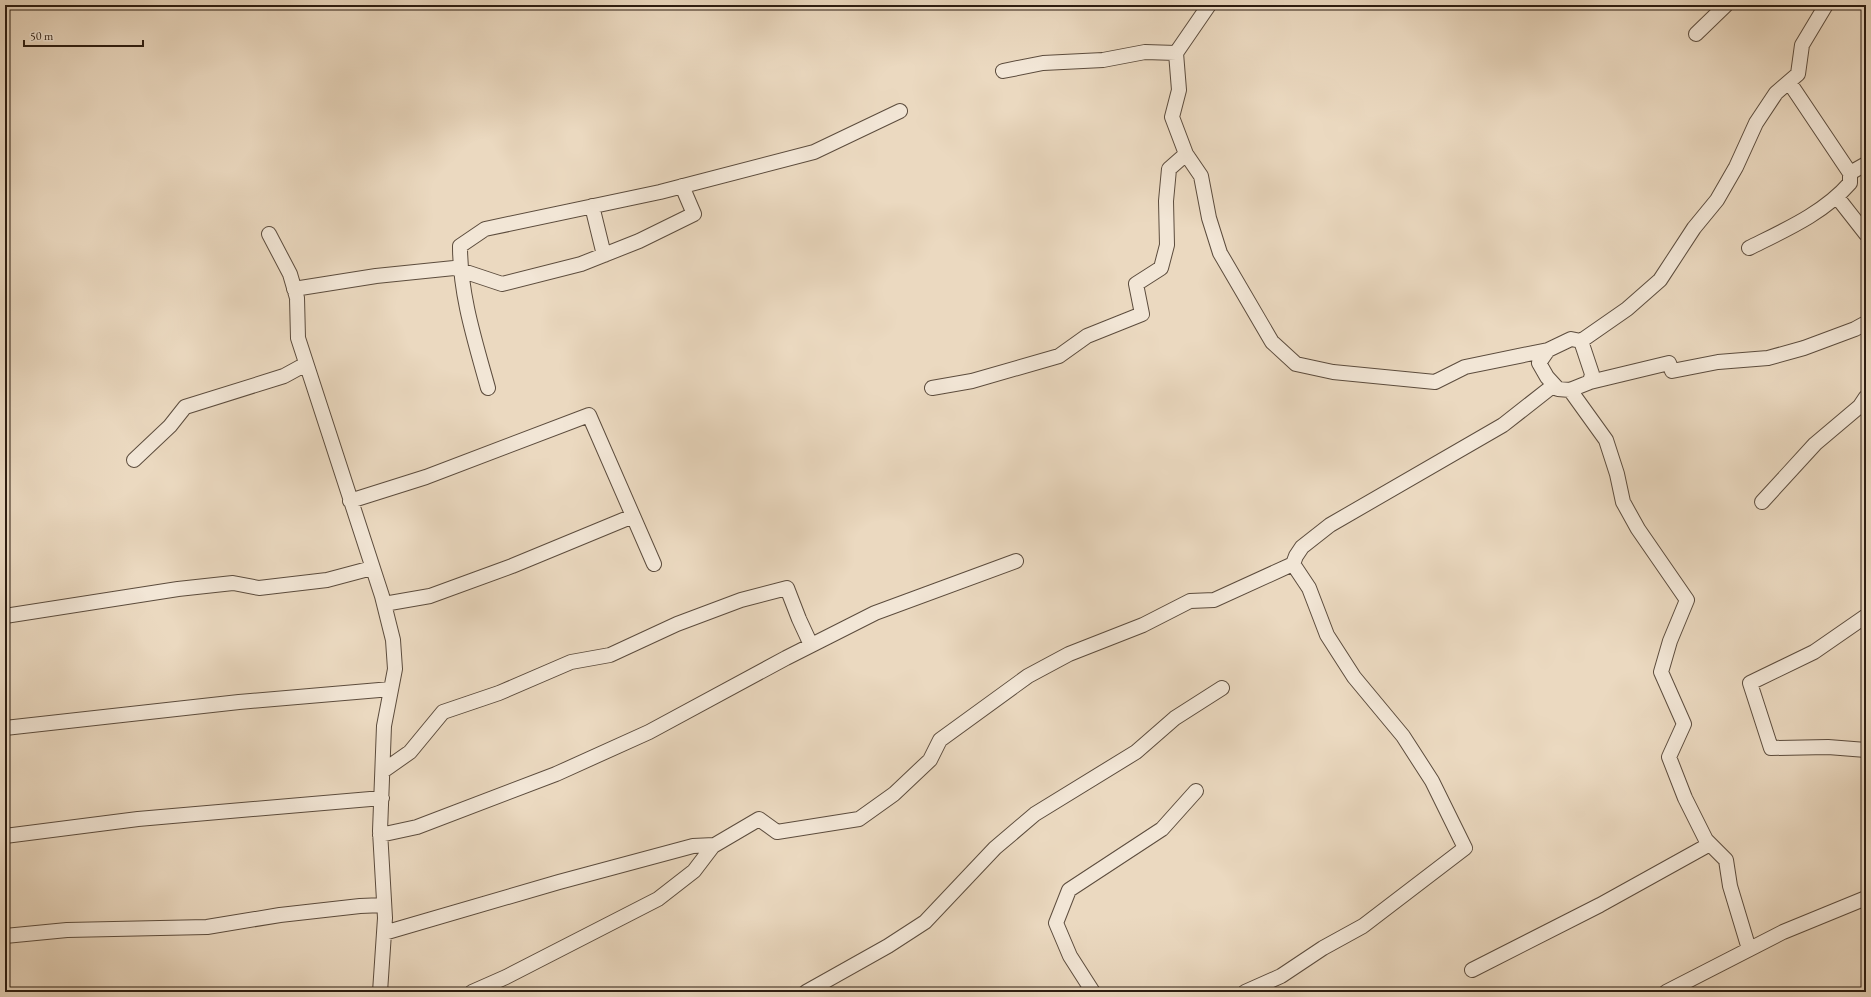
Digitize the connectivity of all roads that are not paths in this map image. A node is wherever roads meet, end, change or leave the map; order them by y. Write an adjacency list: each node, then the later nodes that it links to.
1 (1209, 5): 5 (street)
2 (1726, 5): 4 (street)
3 (1826, 5): 7 (street)
4 (1696, 34)
5 (1176, 53): 6 (street); 9 (street)
6 (1003, 71)
7 (1789, 82): 11 (street); 22 (street)
8 (900, 111): 12 (street)
9 (1186, 154): 23 (street); 28 (street)
10 (1866, 164): 11 (street)
11 (1850, 173): 13 (street)
12 (682, 186): 14 (street); 18 (street)
13 (1837, 197): 16 (street); 17 (street)
14 (592, 206): 18 (street); 19 (street)
15 (269, 234): 20 (street)
16 (1866, 234)
17 (1749, 248)
18 (604, 255): 19 (street)
19 (460, 269): 20 (street); 27 (street)
20 (294, 289): 24 (street)
21 (1866, 323): 25 (street)
22 (1581, 341): 23 (street); 25 (street)
23 (1548, 350): 26 (street)
24 (306, 364): 31 (street); 32 (street)
25 (1590, 382): 29 (street)
26 (1554, 385): 29 (street); 37 (street)
27 (488, 388)
28 (932, 388)
29 (1570, 390): 52 (street)
30 (1866, 397): 33 (street)
31 (134, 460)
32 (350, 501): 34 (street); 38 (street)
33 (1762, 502)
34 (633, 516): 36 (street); 39 (street)
35 (1016, 561): 42 (street)
36 (654, 564)
37 (1293, 564): 53 (street); 64 (street)
38 (372, 568): 39 (street); 40 (street)
39 (384, 604): 44 (street)
40 (5, 616)
41 (1866, 616): 46 (street)
42 (811, 645): 47 (street); 50 (street)
43 (1222, 688): 62 (street)
44 (391, 689): 45 (street); 47 (street)
45 (5, 728)
46 (1866, 750)
47 (383, 771): 49 (street)
48 (1196, 790): 63 (street)
49 (382, 798): 50 (street); 51 (street)
50 (380, 835): 55 (street)
51 (5, 836)
52 (1710, 844): 58 (street); 59 (street)
53 (714, 845): 56 (street); 61 (street)
54 (1866, 898): 58 (street)
55 (384, 905): 56 (street); 57 (street)
56 (384, 933): 60 (street)
57 (5, 936)
58 (1749, 949): 65 (street)
59 (1472, 970)
60 (380, 992)
61 (472, 992)
62 (806, 992)
63 (1093, 992)
64 (1244, 992)
65 (1666, 992)

